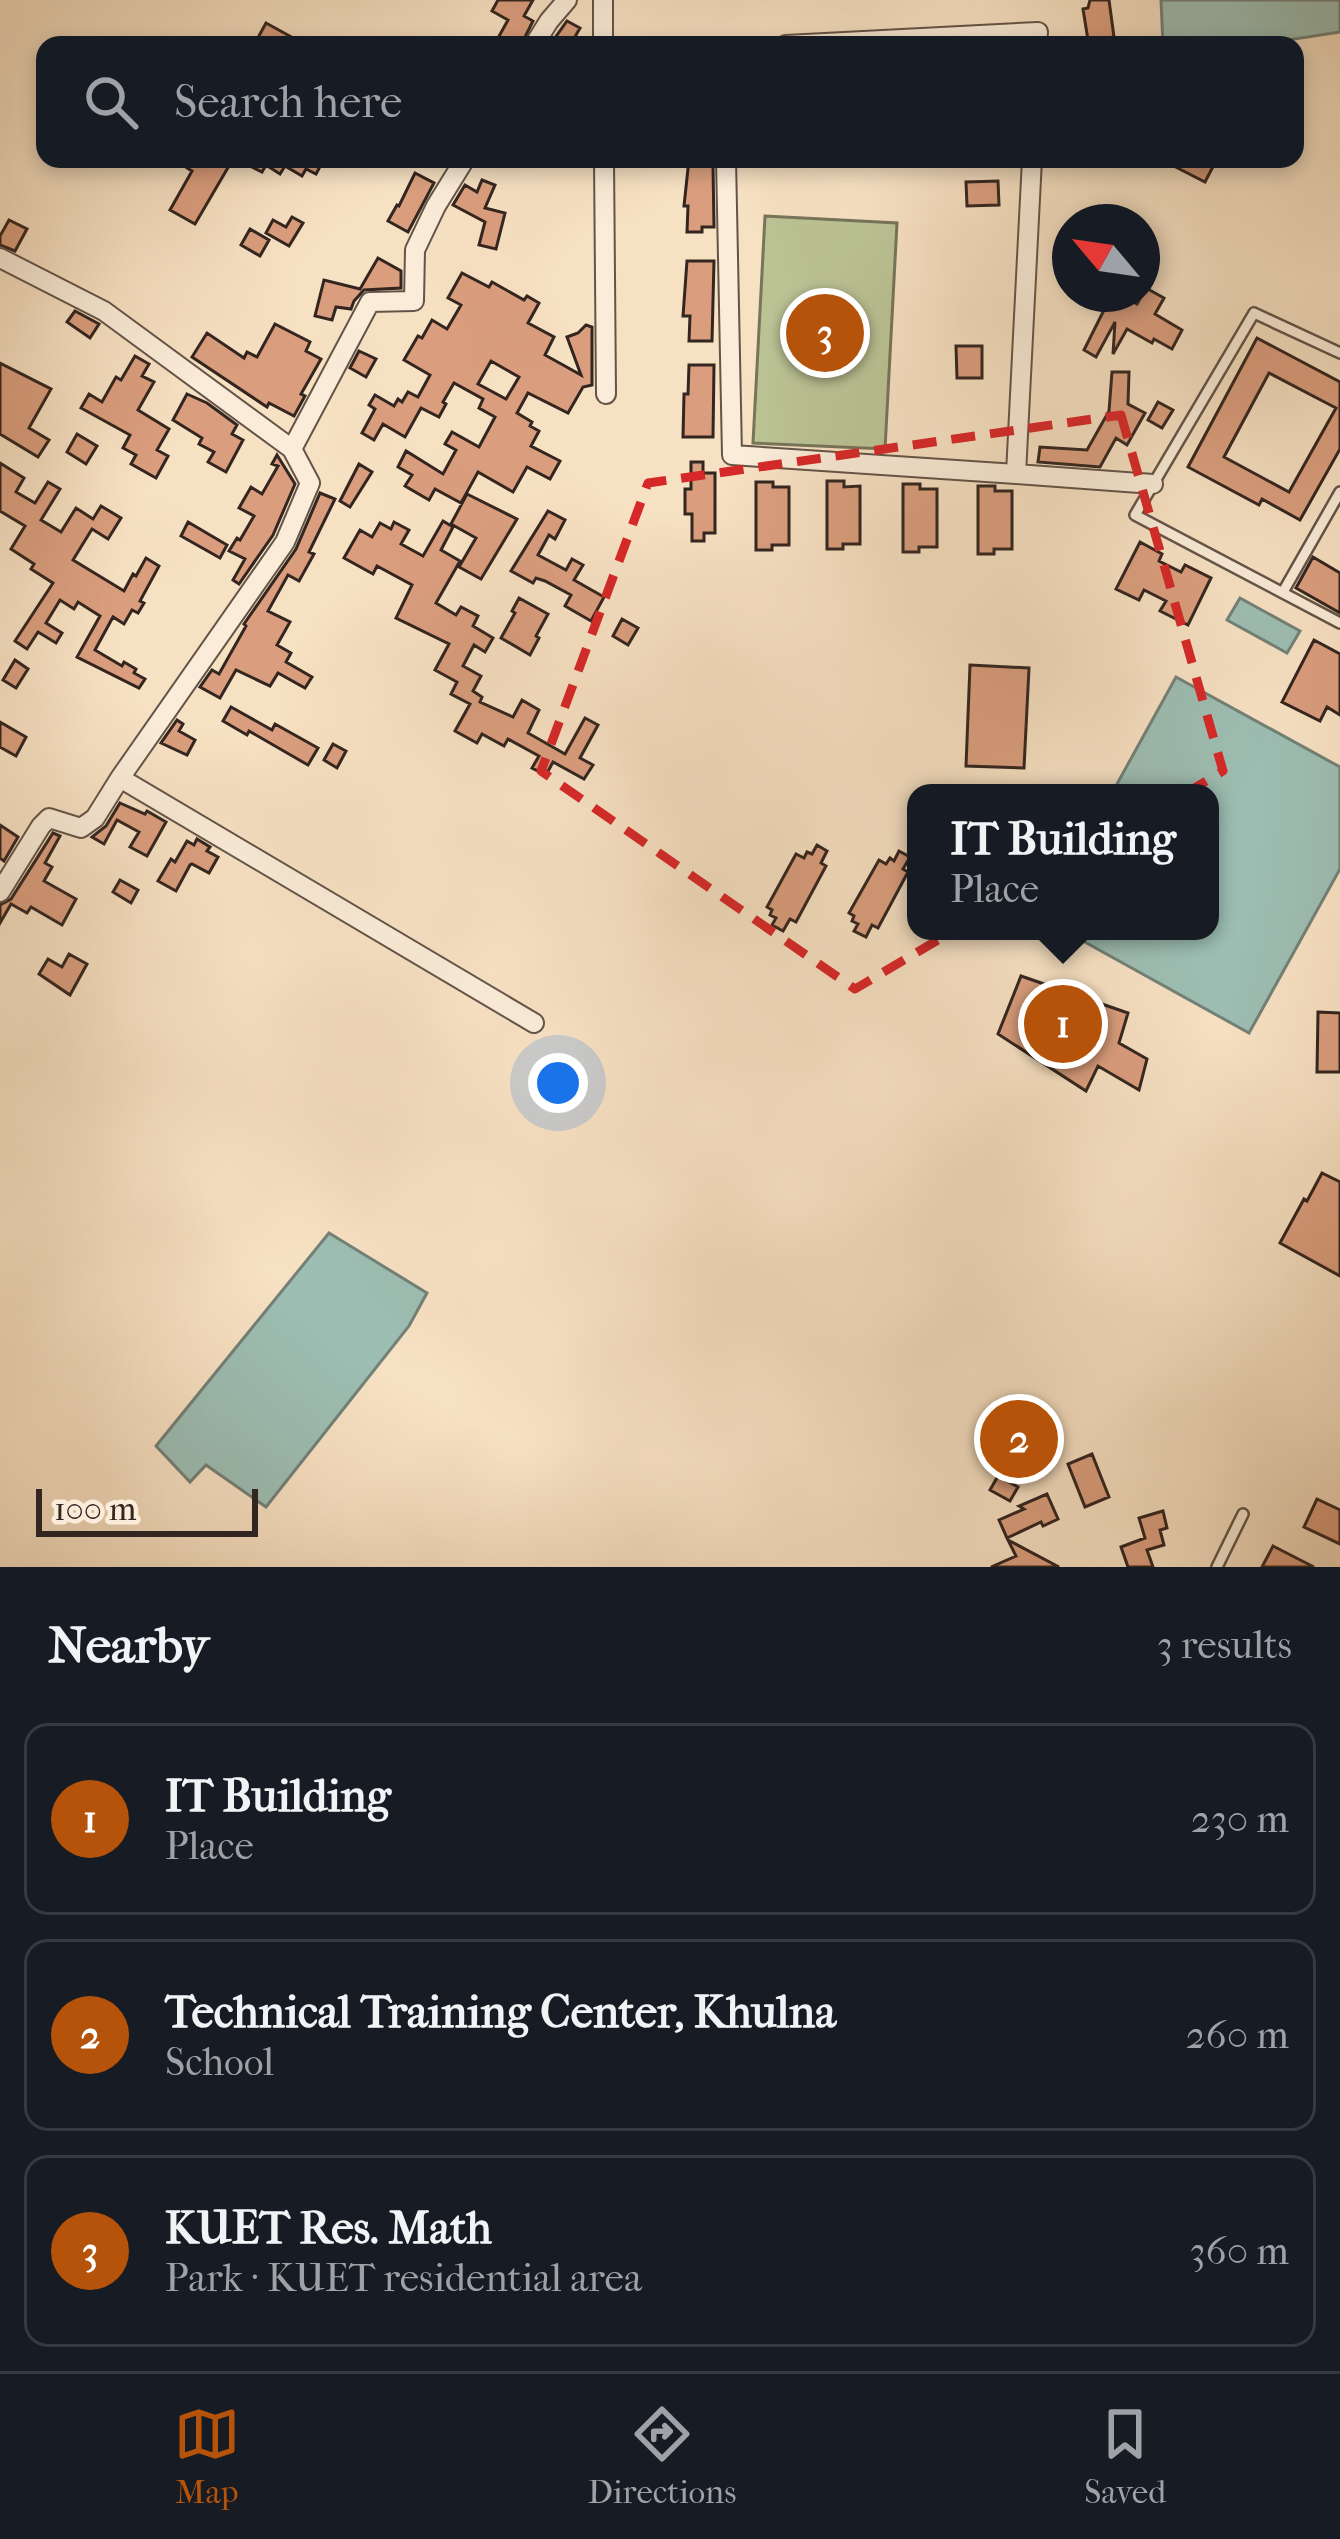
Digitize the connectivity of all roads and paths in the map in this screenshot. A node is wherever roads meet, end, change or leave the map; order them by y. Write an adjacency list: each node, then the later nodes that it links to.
1 (567, 0): 3 (street)
2 (603, 0): 4 (street)
3 (540, 36)
4 (603, 36)
5 (960, 36): 6 (street)
6 (1038, 36)
7 (459, 168): 14 (street)
8 (604, 168): 13 (street)
9 (726, 168): 15 (street)
10 (1032, 168): 15 (street)
11 (0, 258): 14 (street)
12 (1340, 353): 16 (lane)
13 (606, 394)
14 (292, 449): 20 (street)
15 (1016, 474): 16 (street)
16 (1153, 484): 18 (lane)
17 (1340, 492): 18 (lane)
18 (1283, 592): 19 (lane)
19 (1340, 623)
20 (120, 778): 21 (street); 22 (street)
21 (0, 892)
22 (534, 1023)
23 (1244, 1514): 24 (lane)
24 (1217, 1567)

